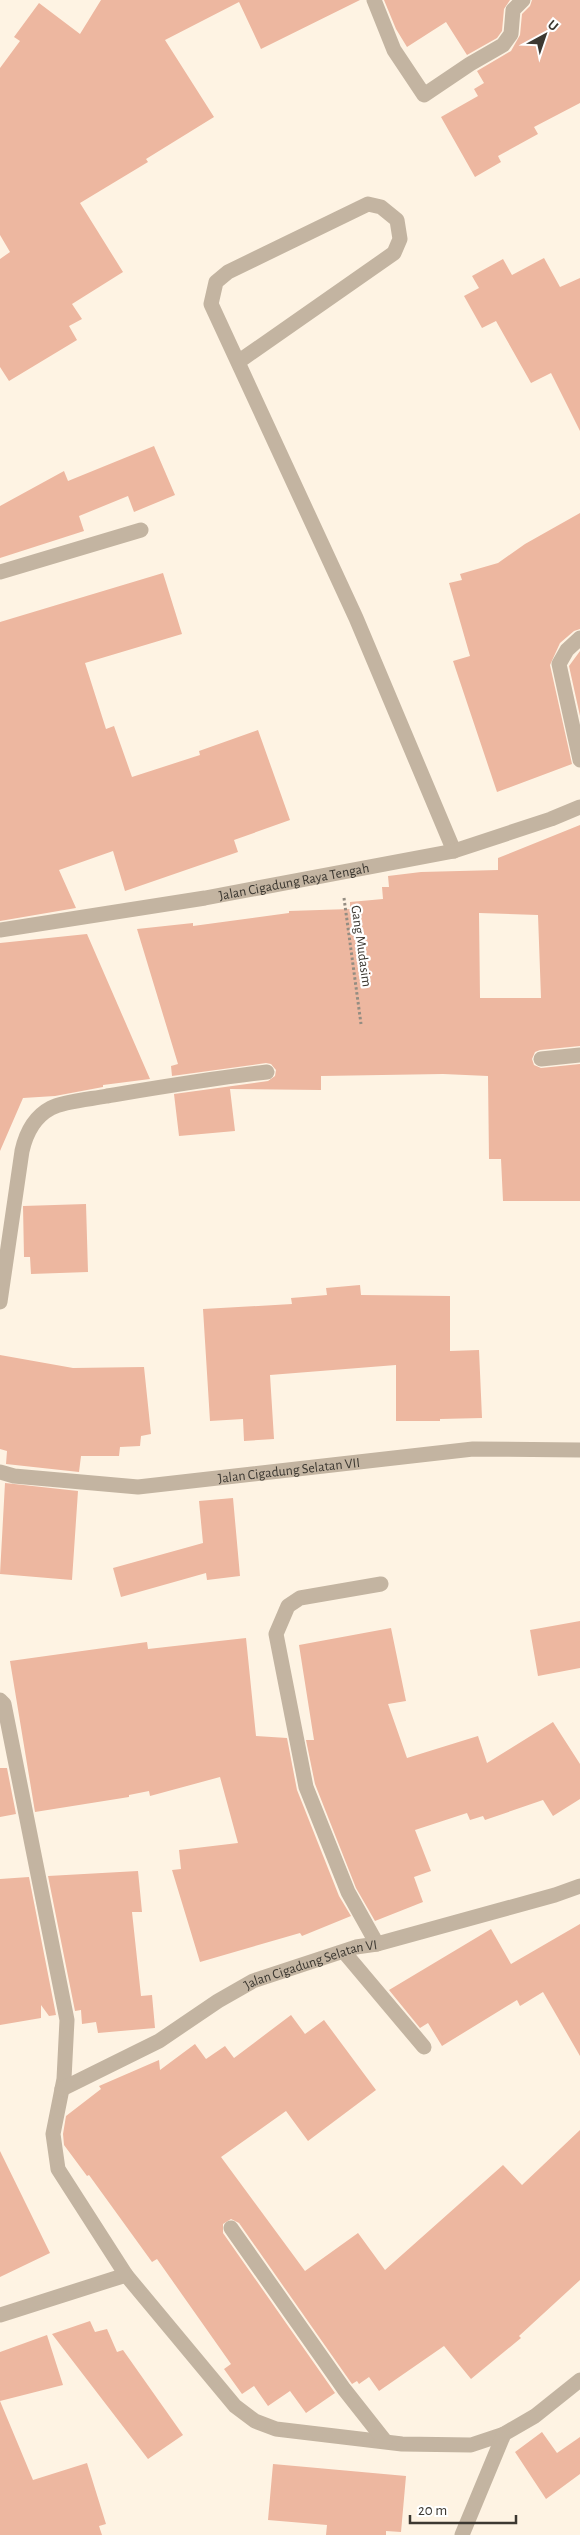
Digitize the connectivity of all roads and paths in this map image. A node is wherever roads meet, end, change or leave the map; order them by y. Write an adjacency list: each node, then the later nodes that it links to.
1 (374, 0): 2 (street)
2 (523, 0)
3 (238, 362): 3 (street); 9 (street)
4 (140, 530): 5 (street)
5 (0, 572)
6 (580, 638): 7 (street)
7 (580, 760)
8 (580, 807): 9 (street, Jalan Cigadung Raya Tengah)
9 (454, 851): 10 (street, Jalan Cigadung Raya Tengah)
10 (341, 872): 11 (street, Jalan Cigadung Raya Tengah); 12 (path, Gang Mudasim)
11 (0, 930)
12 (361, 1024)
13 (580, 1055): 14 (street)
14 (542, 1059)
15 (267, 1072): 16 (street)
16 (0, 1302)
17 (580, 1450): 18 (street, Jalan Cigadung Selatan VII)
18 (0, 1472)
19 (381, 1584): 22 (street)
20 (0, 1700): 25 (street)
21 (580, 1886): 22 (street, Jalan Cigadung Selatan VI)
22 (377, 1944): 23 (street, Jalan Cigadung Selatan VI)
23 (344, 1952): 24 (street); 25 (street, Jalan Cigadung Selatan VI)
24 (424, 2047)
25 (62, 2089): 27 (street)
26 (232, 2228): 31 (street)
27 (126, 2275): 28 (street); 31 (street)
28 (0, 2315)
29 (580, 2380): 30 (street)
30 (504, 2434): 31 (street); 32 (street)
31 (385, 2442)
32 (462, 2535)

